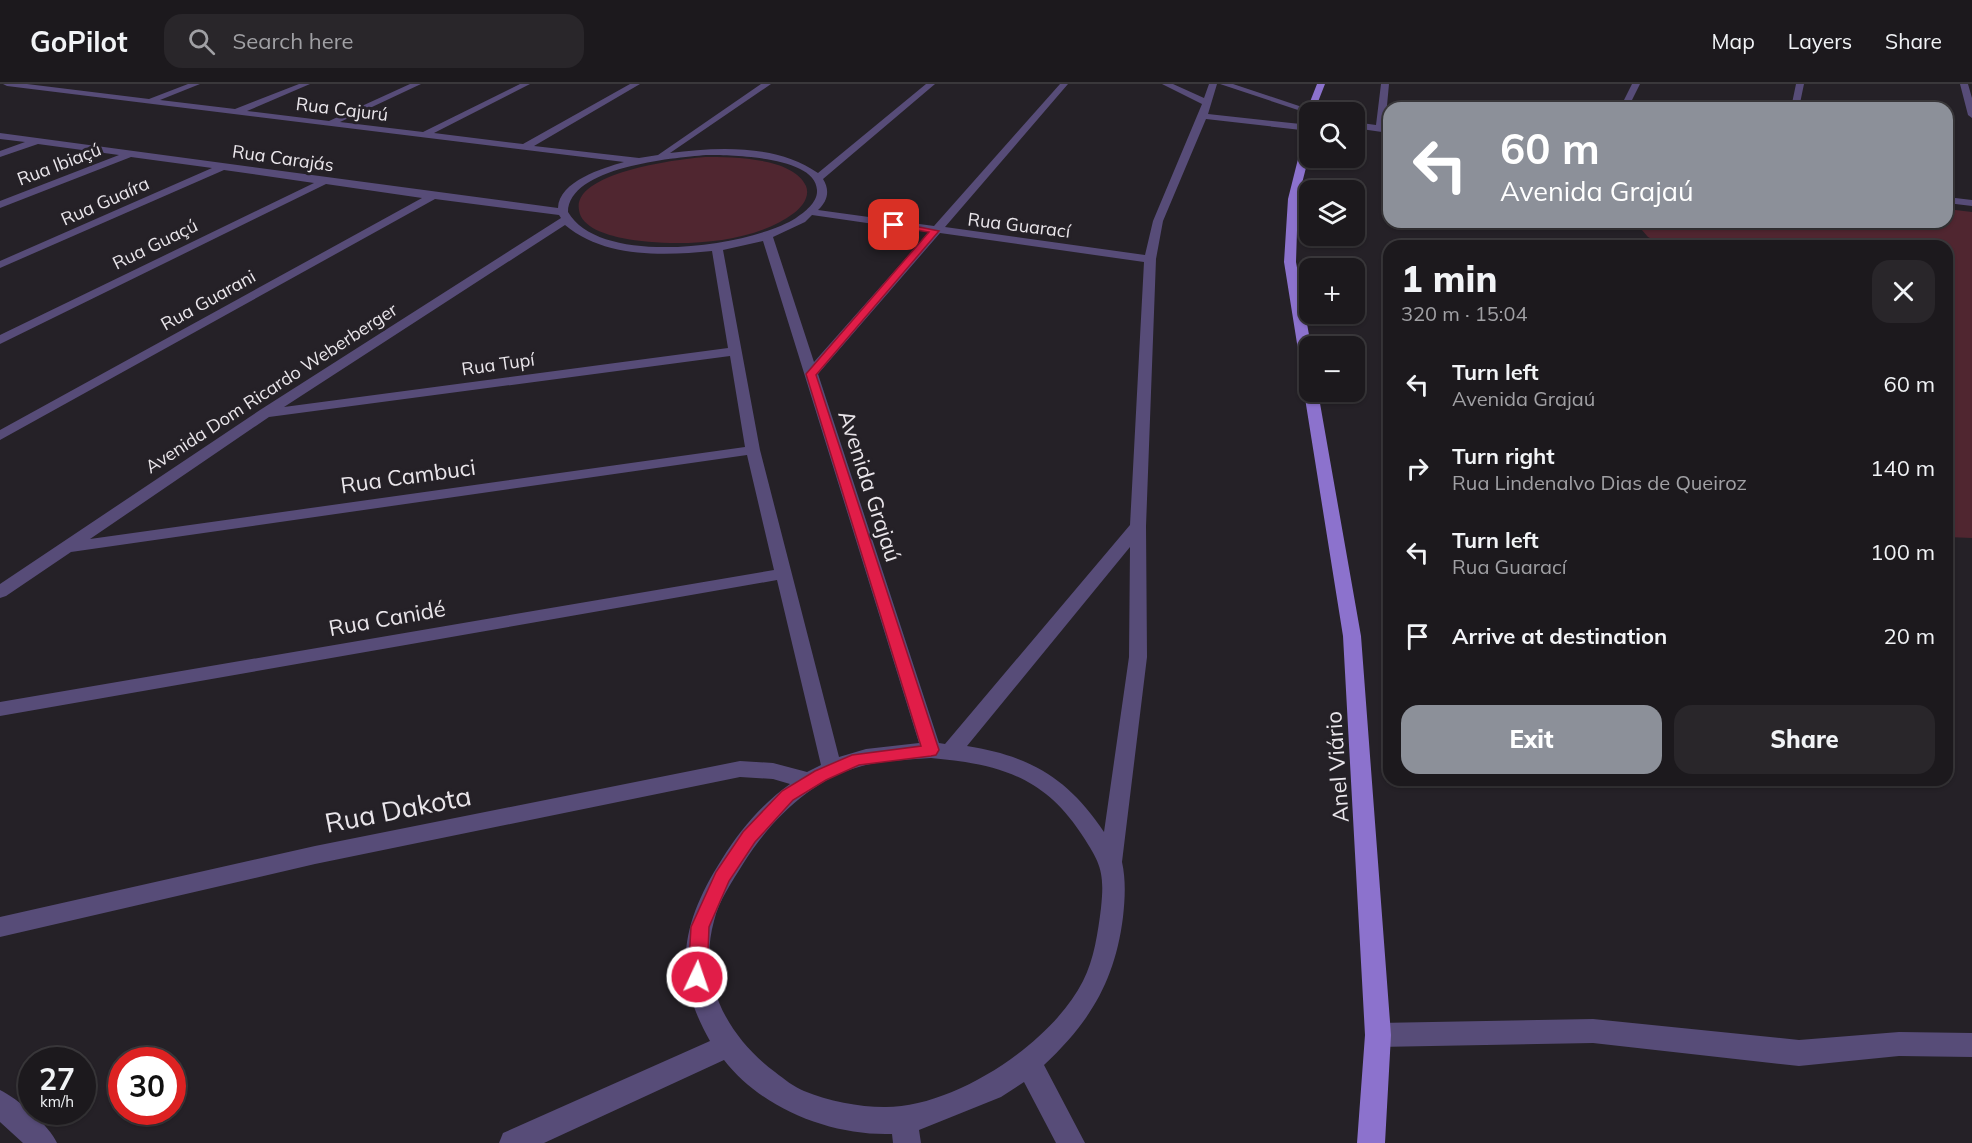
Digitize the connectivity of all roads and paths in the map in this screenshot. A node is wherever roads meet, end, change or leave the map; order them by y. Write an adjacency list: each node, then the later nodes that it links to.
1 (7, 84): 19 (street, Rua Cajurú)
2 (87, 84): 19 (street)
3 (196, 84): 20 (street)
4 (306, 84): 27 (street)
5 (417, 84): 30 (street)
6 (526, 84): 35 (street)
7 (636, 84): 37 (street)
8 (766, 84): 40 (street)
9 (931, 84): 44 (street)
10 (1064, 84): 52 (street)
11 (1166, 84): 25 (street)
12 (1214, 84): 25 (street)
13 (1224, 84): 26 (street)
14 (1321, 84): 21 (main road)
15 (1386, 84): 22 (street)
16 (1636, 84): 23 (street)
17 (1800, 84): 24 (street)
18 (1964, 84): 28 (street)
19 (66, 91): 20 (street, Rua Cajurú)
20 (148, 101): 27 (street, Rua Cajurú)
21 (1314, 102)
22 (1385, 102)
23 (1627, 102)
24 (1796, 102)
25 (1208, 103): 29 (street)
26 (1299, 108)
27 (236, 112): 30 (street, Rua Cajurú)
28 (1972, 115)
29 (1203, 116): 32 (street); 55 (street)
30 (329, 124): 35 (street, Rua Cajurú)
31 (1365, 126): 33 (street)
32 (1299, 128)
33 (1383, 129)
34 (0, 136): 36 (street, Rua Carajás)
35 (422, 136): 37 (street, Rua Cajurú)
36 (37, 141): 38 (street); 39 (street, Rua Carajás)
37 (523, 148): 41 (street, Rua Cajurú)
38 (0, 154)
39 (129, 154): 42 (street, Rua Carajás); 49 (street, Rua Ibiaçú)
40 (658, 157): 41 (street); 44 (street)
41 (637, 161): 51 (street)
42 (223, 167): 45 (street, Rua Carajás); 56 (street, Rua Guaíra)
43 (1301, 168): 57 (main road)
44 (818, 178): 50 (street)
45 (325, 181): 46 (street, Rua Carajás); 58 (street, Rua Guaçú)
46 (433, 196): 51 (street, Rua Carajás); 63 (street, Rua Guarani)
47 (1953, 201): 48 (street)
48 (1972, 203)
49 (0, 205)
50 (812, 212): 52 (street, Rua Guarací); 53 (street)
51 (563, 216): 54 (street); 62 (street, Avenida Dom Ricardo Weberberger)
52 (935, 231): 55 (street, Rua Guarací); 60 (street)
53 (767, 236): 54 (street); 60 (street, Avenida Grajaú)
54 (717, 247): 59 (street)
55 (1150, 259): 65 (street)
56 (0, 265)
57 (1302, 336)
58 (0, 340)
59 (735, 351): 62 (street, Rua Tupí); 64 (street)
60 (811, 374): 70 (street, Avenida Grajaú)
61 (1313, 402): 75 (main road, Anel Viário)
62 (265, 413): 66 (street, Avenida Dom Ricardo Weberberger)
63 (0, 436)
64 (753, 450): 66 (street, Rua Cambuci); 67 (street)
65 (1138, 526): 70 (street); 73 (street)
66 (68, 547): 68 (street, Avenida Dom Ricardo Weberberger)
67 (782, 574): 69 (street, Rua Canidé); 71 (street)
68 (0, 592)
69 (0, 709)
70 (940, 751): 71 (street); 73 (street)
71 (832, 769): 72 (street)
72 (809, 781): 74 (street, Rua Dakota); 77 (street)
73 (1111, 861): 78 (street)
74 (0, 927)
75 (1378, 1035): 76 (street); 84 (main road, Anel Viário)
76 (1972, 1045)
77 (727, 1046): 80 (street); 82 (street)
78 (1028, 1063): 80 (street); 83 (street)
79 (0, 1104): 81 (street)
80 (905, 1132)
81 (43, 1143)
82 (513, 1143)
83 (1071, 1143)
84 (1371, 1143)

